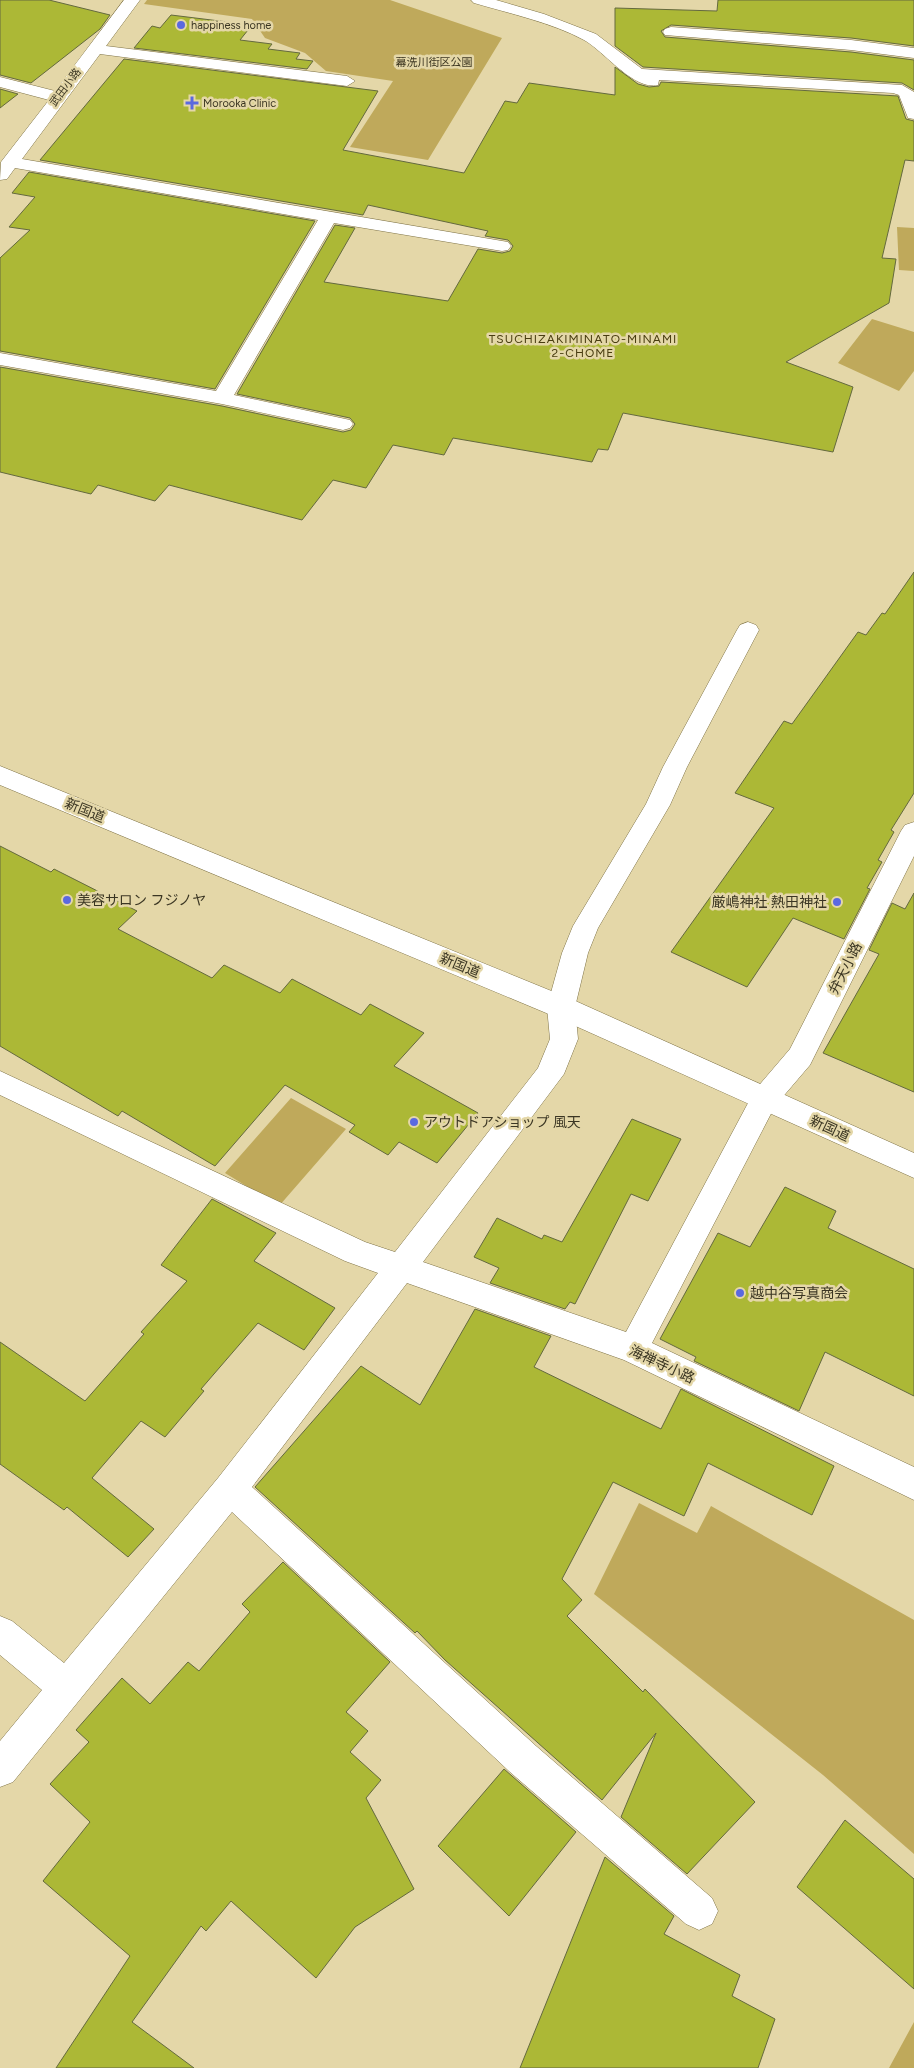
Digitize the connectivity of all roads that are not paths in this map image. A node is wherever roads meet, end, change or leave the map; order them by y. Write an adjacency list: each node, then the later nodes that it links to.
1 (132, 0): 4 (street, 武田小路)
2 (479, 0): 6 (street)
3 (671, 32): 5 (street)
4 (95, 49): 7 (street); 10 (street, 武田小路)
5 (914, 52)
6 (637, 74): 9 (street); 11 (street)
7 (347, 81)
8 (0, 82): 10 (street)
9 (652, 82)
10 (58, 96): 12 (street, 武田小路)
11 (914, 114)
12 (5, 169): 13 (street)
13 (329, 217): 14 (street); 16 (street)
14 (502, 246)
15 (0, 359): 16 (street)
16 (222, 398): 17 (street)
17 (343, 424)
18 (748, 630): 21 (street)
19 (0, 775): 21 (street, 新国道)
20 (911, 842): 23 (street, 弁天小路)
21 (561, 1007): 23 (street, 新国道); 25 (street)
22 (0, 1082): 25 (street, 海禅寺小路)
23 (765, 1098): 24 (street, 新国道); 26 (street, 弁天小路)
24 (914, 1166)
25 (400, 1268): 26 (street, 海禅寺小路); 28 (street)
26 (633, 1349): 27 (street, 海禅寺小路)
27 (914, 1484)
28 (230, 1489): 30 (street); 32 (street)
29 (0, 1633): 30 (street)
30 (67, 1688): 31 (street)
31 (0, 1769)
32 (699, 1911)

